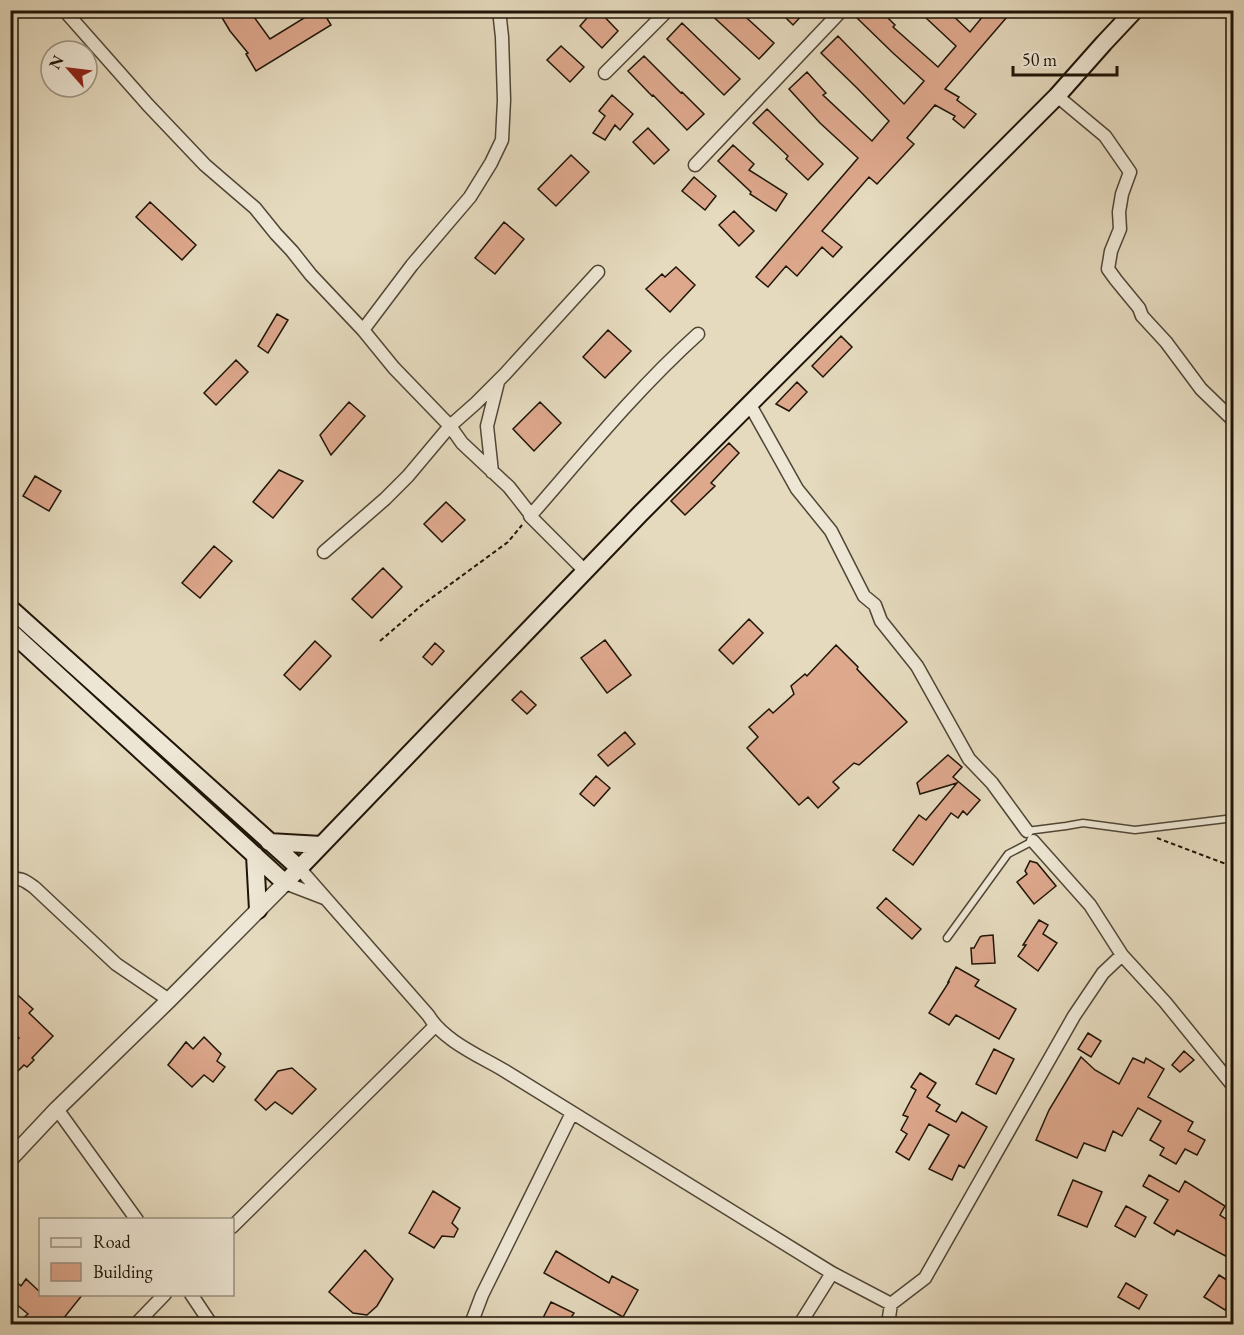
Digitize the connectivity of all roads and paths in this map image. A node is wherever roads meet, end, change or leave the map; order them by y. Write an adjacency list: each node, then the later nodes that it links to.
1 (64, 10): 10 (street)
2 (499, 10): 10 (street)
3 (668, 10): 6 (street)
4 (842, 10): 8 (street)
5 (1135, 10): 7 (main road)
6 (604, 74)
7 (1057, 96): 13 (main road); 14 (street)
8 (695, 165)
9 (598, 272): 12 (street)
10 (363, 330): 15 (street)
11 (698, 334): 17 (street)
12 (499, 379): 15 (street); 16 (street)
13 (750, 405): 19 (main road); 26 (street)
14 (1233, 421)
15 (450, 426): 16 (street); 18 (street)
16 (492, 472): 17 (street)
17 (531, 515): 19 (street); 23 (path)
18 (324, 552)
19 (585, 572): 28 (main road)
20 (10, 608): 22 (main road)
21 (10, 631): 22 (main road)
22 (31, 638): 27 (main road); 29 (main road)
23 (380, 641)
24 (1233, 818): 25 (lane)
25 (1135, 830): 26 (lane); 30 (path)
26 (1030, 836): 36 (lane); 37 (street)
27 (269, 842): 28 (main road); 31 (main road)
28 (321, 845): 31 (main road)
29 (255, 855): 33 (main road); 35 (main road)
30 (1233, 867)
31 (299, 868): 33 (main road); 34 (street)
32 (10, 883): 38 (street)
33 (285, 883): 34 (street); 35 (street)
34 (325, 898): 39 (street)
35 (258, 910): 38 (street)
36 (947, 938)
37 (1122, 955): 40 (street); 49 (street)
38 (168, 1000): 41 (street)
39 (435, 1026): 42 (street); 45 (street)
40 (1233, 1087)
41 (57, 1109): 43 (street); 44 (street)
42 (572, 1113): 46 (street); 52 (street)
43 (10, 1159)
44 (136, 1218)
45 (234, 1225)
46 (832, 1273): 49 (street); 53 (street)
47 (163, 1296): 50 (street)
48 (192, 1296): 51 (street)
49 (891, 1304): 54 (street)
50 (136, 1324)
51 (211, 1324)
52 (471, 1324)
53 (800, 1324)
54 (888, 1324)

